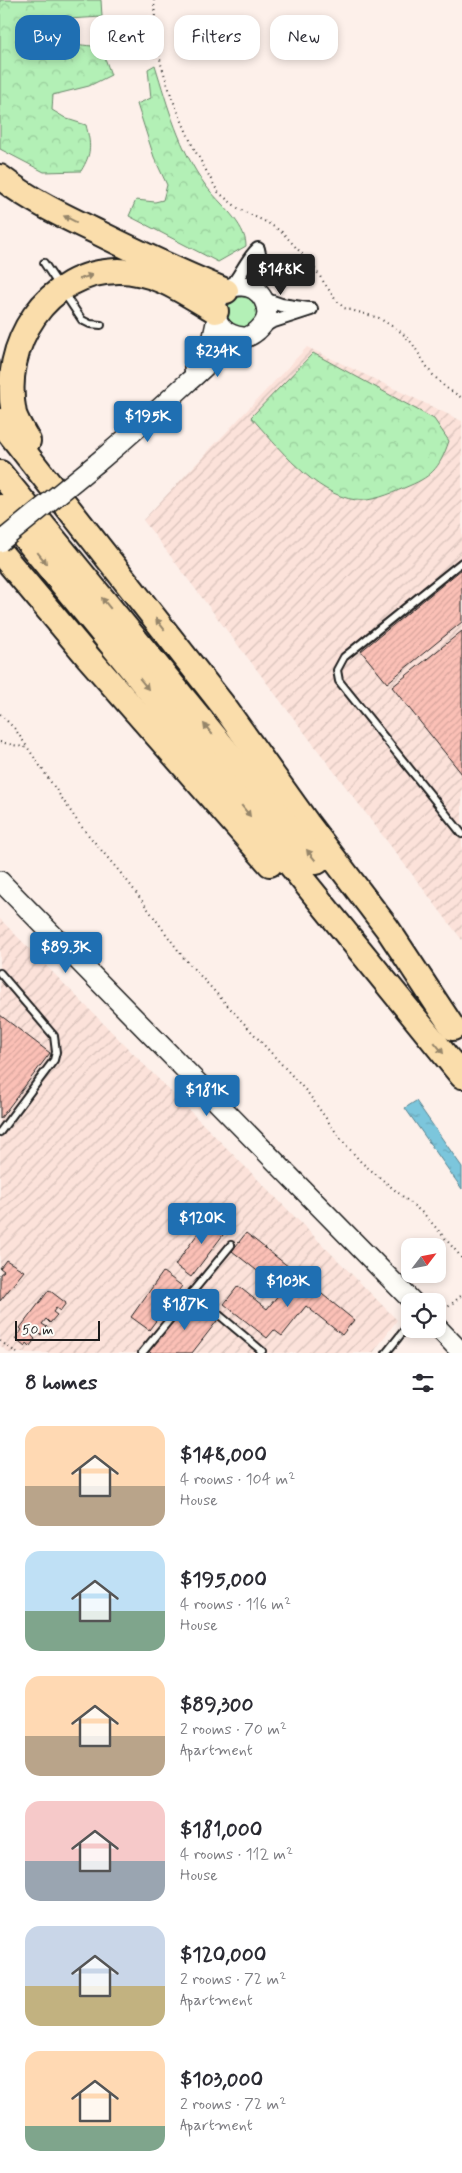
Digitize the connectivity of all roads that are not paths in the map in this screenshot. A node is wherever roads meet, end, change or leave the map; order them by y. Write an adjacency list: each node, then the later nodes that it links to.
1 (0, 177): 5 (highway, one-way to 1)
2 (44, 263): 3 (lane)
3 (60, 288): 5 (highway, one-way to 5); 6 (lane); 13 (highway)
4 (262, 297): 5 (street); 5 (street); 7 (street); 7 (street)
5 (222, 302): 8 (street); 9 (street)
6 (101, 325)
7 (261, 328): 8 (street)
8 (243, 337): 9 (street)
9 (174, 395): 14 (street, bridge)
10 (0, 421): 13 (highway)
11 (0, 473): 21 (highway, one-way to 11)
12 (0, 507): 20 (highway, one-way to 20)
13 (84, 526): 21 (highway, one-way to 13)
14 (0, 542)
15 (0, 552): 20 (highway)
16 (462, 562): 17 (lane)
17 (462, 834)
18 (0, 881): 26 (street)
19 (0, 973): 23 (lane)
20 (417, 1020): 22 (highway, one-way to 22)
21 (457, 1034)
22 (462, 1076)
23 (0, 1132)
24 (231, 1245): 25 (lane)
25 (192, 1292): 29 (lane); 30 (lane)
26 (404, 1293)
27 (401, 1334): 31 (lane)
28 (446, 1336): 32 (street)
29 (262, 1352)
30 (142, 1353)
31 (386, 1353)
32 (462, 1353)

